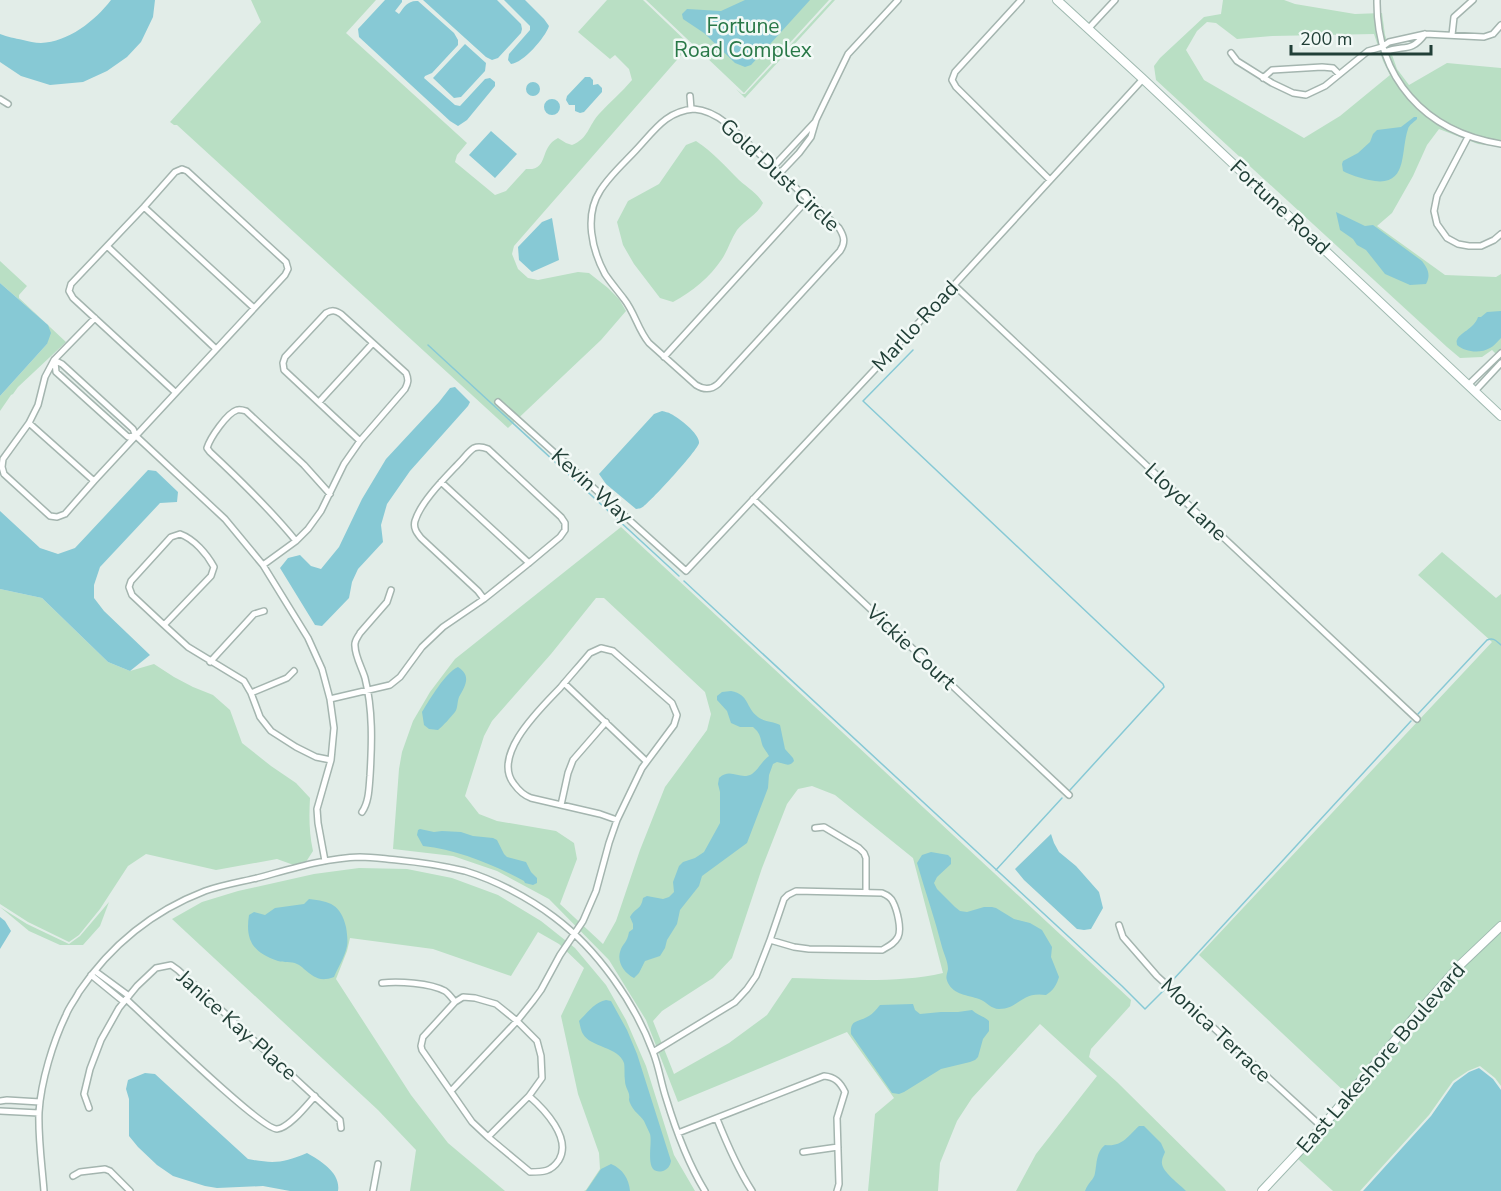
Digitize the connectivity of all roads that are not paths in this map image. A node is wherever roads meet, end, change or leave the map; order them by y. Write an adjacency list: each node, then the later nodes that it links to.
1 (898, 0): 20 (street)
2 (1021, 0): 25 (street)
3 (1057, 0): 8 (street, Fortune Road)
4 (1115, 0): 8 (street)
5 (1377, 0): 11 (street)
6 (1473, 0): 10 (street)
7 (1501, 25): 10 (street)
8 (1088, 29): 15 (street, Fortune Road)
9 (1425, 34): 10 (street); 11 (street); 11 (street)
10 (1452, 35)
11 (1383, 50): 13 (street); 21 (street)
12 (1231, 53): 14 (street)
13 (1340, 74): 14 (street); 14 (street)
14 (1263, 78)
15 (1143, 79): 25 (street, Marllo Road); 40 (street, Fortune Road)
16 (690, 96): 19 (street)
17 (0, 99): 18 (street)
18 (8, 104)
19 (691, 109): 23 (street, Gold Dust Circle); 36 (street, Gold Dust Circle)
20 (816, 120): 23 (street); 24 (street)
21 (1468, 137): 22 (street); 28 (street)
22 (1501, 144)
23 (773, 166): 24 (street, Gold Dust Circle)
24 (780, 173): 26 (street, Gold Dust Circle)
25 (1050, 180): 30 (street, Marllo Road)
26 (808, 199): 36 (street); 36 (street, Gold Dust Circle)
27 (144, 207): 29 (street); 31 (street); 31 (street)
28 (1501, 234)
29 (107, 246): 32 (street); 34 (street)
30 (954, 285): 54 (street, Marllo Road); 69 (street, Lloyd Lane)
31 (254, 308): 34 (street)
32 (95, 318): 37 (street); 42 (street)
33 (373, 343): 45 (street); 45 (street); 50 (street)
34 (216, 349): 42 (street)
35 (1501, 353): 38 (street)
36 (664, 357)
37 (54, 360): 43 (street); 44 (street); 48 (street)
38 (1492, 360): 39 (street); 40 (street)
39 (1500, 365): 41 (street)
40 (1468, 385): 41 (street, Fortune Road)
41 (1474, 391): 47 (street, Fortune Road)
42 (176, 392): 49 (street)
43 (96, 395): 44 (street); 49 (street)
44 (89, 402): 49 (street)
45 (319, 402): 50 (street)
46 (498, 402): 58 (street, Kevin Way)
47 (1501, 416)
48 (29, 423): 51 (street); 51 (street)
49 (136, 435): 51 (street); 57 (street)
50 (360, 441): 53 (street)
51 (94, 481)
52 (441, 482): 56 (street); 56 (street); 60 (street)
53 (330, 494): 55 (street); 55 (street)
54 (753, 499): 58 (street, Marllo Road); 73 (street, Vickie Court)
55 (296, 541): 57 (street)
56 (530, 563): 60 (street)
57 (263, 566): 68 (street)
58 (686, 571)
59 (391, 591): 66 (street)
60 (484, 599): 66 (street)
61 (264, 611): 63 (street)
62 (164, 626): 62 (street); 63 (street)
63 (210, 662): 67 (street)
64 (294, 671): 67 (street)
65 (564, 683): 70 (street); 72 (street); 74 (street)
66 (367, 691): 68 (street); 75 (street)
67 (251, 693): 71 (street)
68 (330, 699): 71 (street)
69 (1418, 719)
70 (606, 722): 72 (street); 74 (street)
71 (331, 760): 78 (street)
72 (646, 761): 76 (street)
73 (1070, 795)
74 (561, 805): 76 (street)
75 (362, 812)
76 (617, 820): 82 (street)
77 (815, 828): 79 (street)
78 (325, 861): 82 (street); 84 (street)
79 (866, 891): 83 (street); 83 (street)
80 (1119, 925): 99 (street, Monica Terrace)
81 (1501, 926): 99 (street, East Lakeshore Boulevard)
82 (574, 933): 88 (street); 89 (street)
83 (770, 940): 89 (street)
84 (93, 973): 86 (street); 94 (street)
85 (382, 982): 87 (street)
86 (126, 999): 91 (street); 91 (street, Janice Kay Place); 95 (street)
87 (455, 1002): 88 (street); 90 (street)
88 (517, 1021): 90 (street); 92 (street)
89 (653, 1052): 101 (street)
90 (451, 1091): 102 (street)
91 (315, 1096): 100 (street, Janice Kay Place)
92 (529, 1096): 102 (street); 102 (street)
93 (0, 1101): 94 (street)
94 (40, 1102): 97 (street)
95 (89, 1108)
96 (0, 1110): 97 (street)
97 (39, 1113): 107 (street)
98 (717, 1119): 101 (street); 103 (street); 111 (street)
99 (1322, 1127): 113 (street, East Lakeshore Boulevard)
100 (341, 1128)
101 (678, 1133): 110 (street)
102 (488, 1137)
103 (838, 1147): 104 (street); 112 (street)
104 (803, 1152)
105 (378, 1164): 109 (street)
106 (73, 1176): 108 (street)
107 (44, 1191)
108 (130, 1191)
109 (373, 1191)
110 (705, 1191)
111 (752, 1191)
112 (837, 1191)
113 (1262, 1191)

